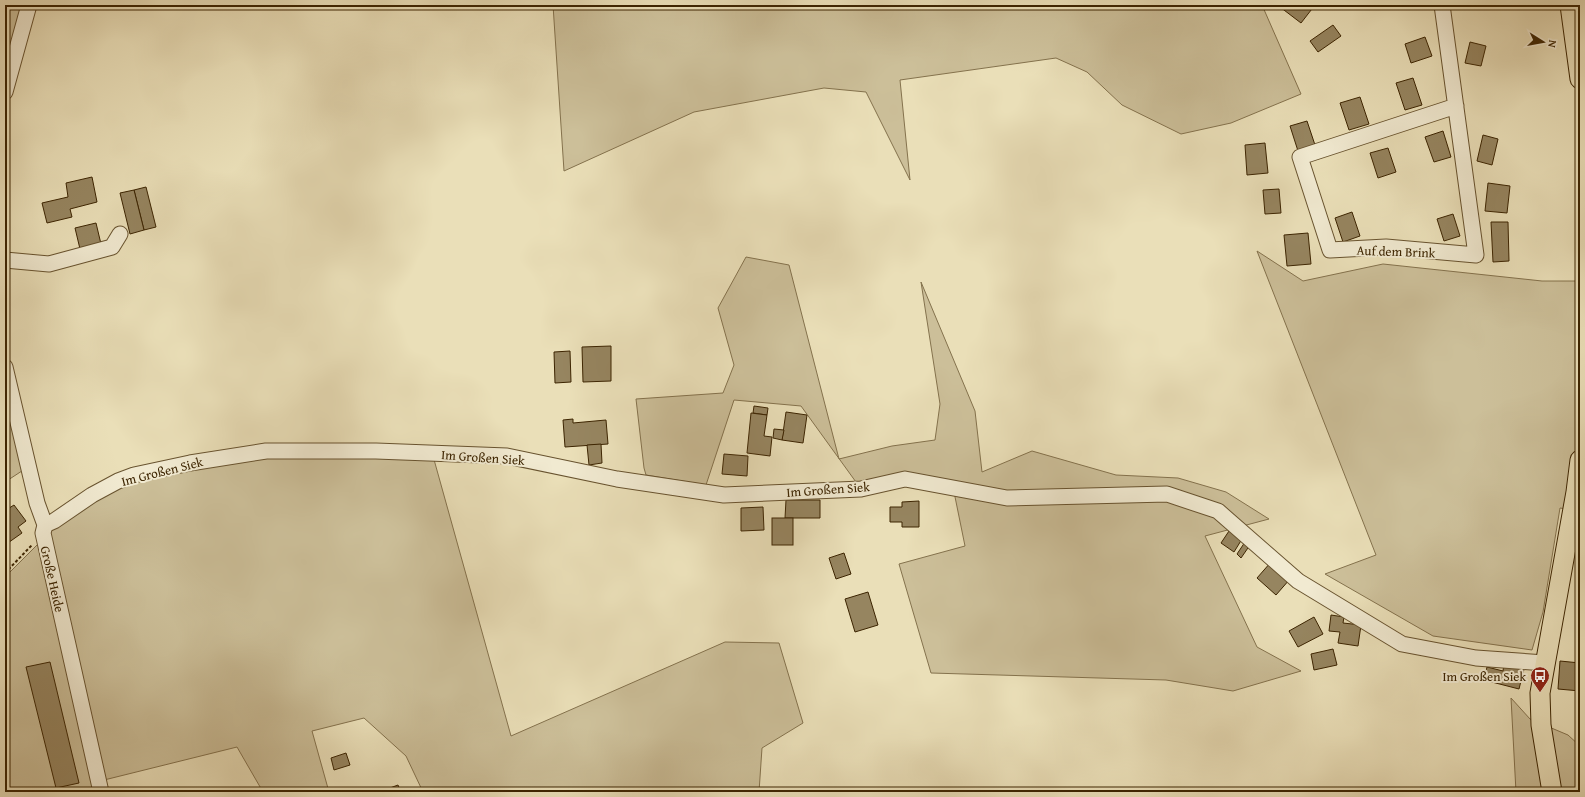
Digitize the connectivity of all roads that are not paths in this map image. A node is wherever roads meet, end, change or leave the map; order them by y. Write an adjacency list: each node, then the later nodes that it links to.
1 (29, 5): 5 (street)
2 (1442, 5): 6 (street, Auf dem Brink)
3 (1570, 5): 4 (main road)
4 (1580, 79)
5 (5, 92)
6 (1456, 106): 6 (street, Auf dem Brink)
7 (120, 234): 8 (street)
8 (5, 260)
9 (5, 367): 11 (street, Große Heide)
10 (1580, 460): 12 (main road)
11 (44, 529): 12 (street, Im Großen Siek); 13 (street, Große Heide)
12 (1545, 663): 14 (main road)
13 (101, 792)
14 (1552, 792)

